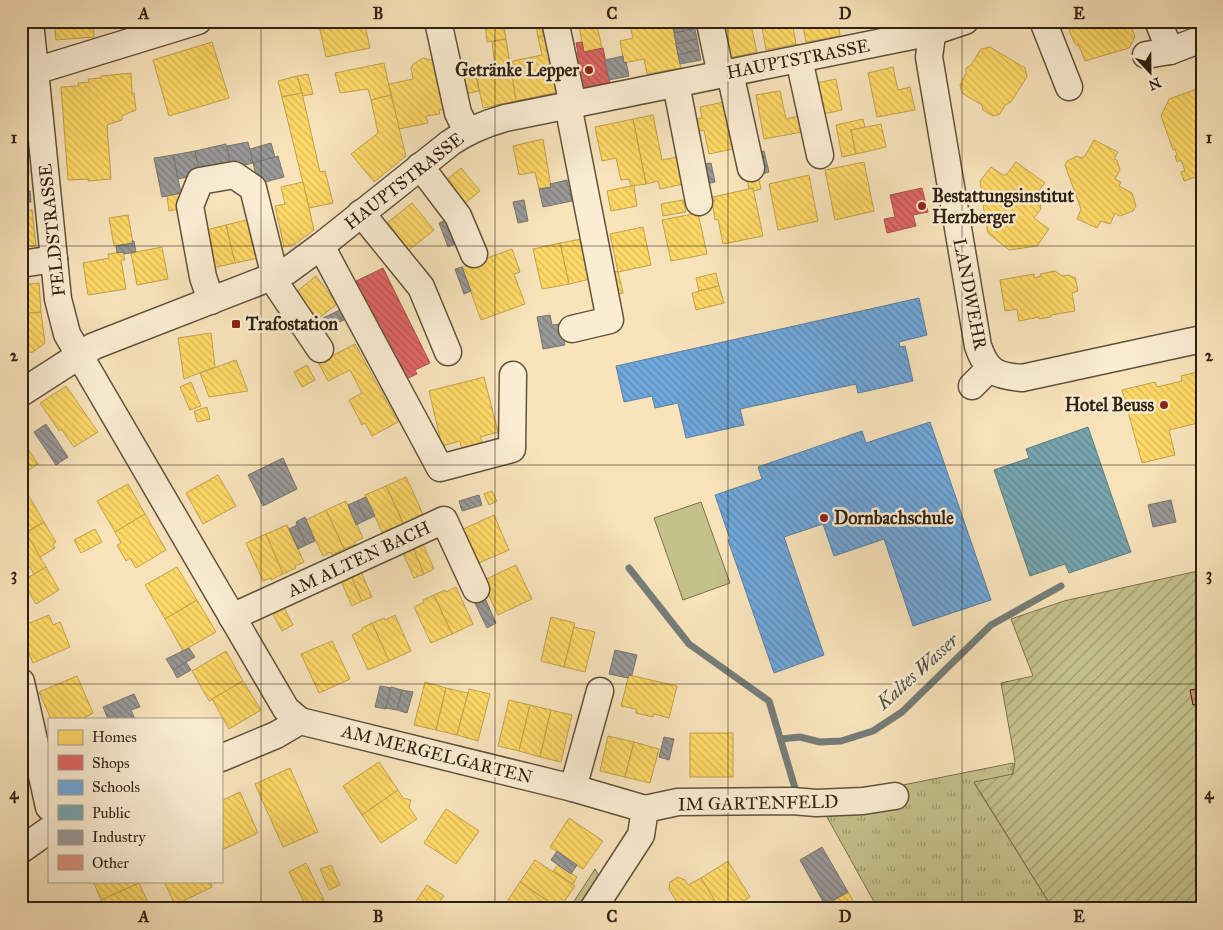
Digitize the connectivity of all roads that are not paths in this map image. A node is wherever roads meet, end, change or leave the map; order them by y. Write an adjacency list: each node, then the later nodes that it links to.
1 (198, 21): 15 (street)
2 (438, 21): 17 (street)
3 (555, 21): 16 (street)
4 (965, 21): 9 (street, HAUPTSTRASSE)
5 (1043, 21): 14 (street)
6 (1158, 21): 10 (street)
7 (710, 23): 12 (street)
8 (27, 25): 15 (street, FELDSTRASSE)
9 (933, 27): 11 (street, HAUPTSTRASSE); 30 (street, LANDWEHR)
10 (1199, 40)
11 (799, 59): 12 (street, HAUPTSTRASSE); 18 (street)
12 (732, 73): 13 (street, HAUPTSTRASSE); 19 (street)
13 (676, 84): 16 (street, HAUPTSTRASSE); 21 (street)
14 (1069, 86)
15 (31, 88): 25 (street, FELDSTRASSE)
16 (571, 105): 17 (street, HAUPTSTRASSE); 29 (street)
17 (467, 131): 20 (street, HAUPTSTRASSE)
18 (820, 155)
19 (756, 158)
20 (420, 166): 22 (street, HAUPTSTRASSE); 24 (street)
21 (699, 202)
22 (362, 213): 23 (street, HAUPTSTRASSE); 32 (street)
23 (321, 246): 27 (street, HAUPTSTRASSE); 34 (street)
24 (474, 254)
25 (54, 259): 26 (street); 33 (street, FELDSTRASSE)
26 (21, 264)
27 (274, 278): 28 (street, HAUPTSTRASSE); 28 (street); 31 (street)
28 (211, 301): 33 (street, HAUPTSTRASSE)
29 (572, 329)
30 (1202, 339)
31 (320, 349)
32 (448, 352)
33 (79, 354): 35 (street, HAUPTSTRASSE); 37 (street)
34 (513, 375)
35 (21, 393)
36 (476, 589): 37 (street, AM ALTEN BACH)
37 (232, 617): 40 (street)
38 (21, 682): 44 (street)
39 (600, 691): 42 (street)
40 (300, 721): 41 (street); 42 (street, AM MERGELGARTEN)
41 (222, 758)
42 (573, 788): 45 (street, AM MERGELGARTEN)
43 (895, 796): 45 (street, IM GARTENFELD)
44 (48, 803)
45 (645, 809): 48 (street)
46 (48, 831): 47 (street)
47 (21, 850)
48 (592, 909)

